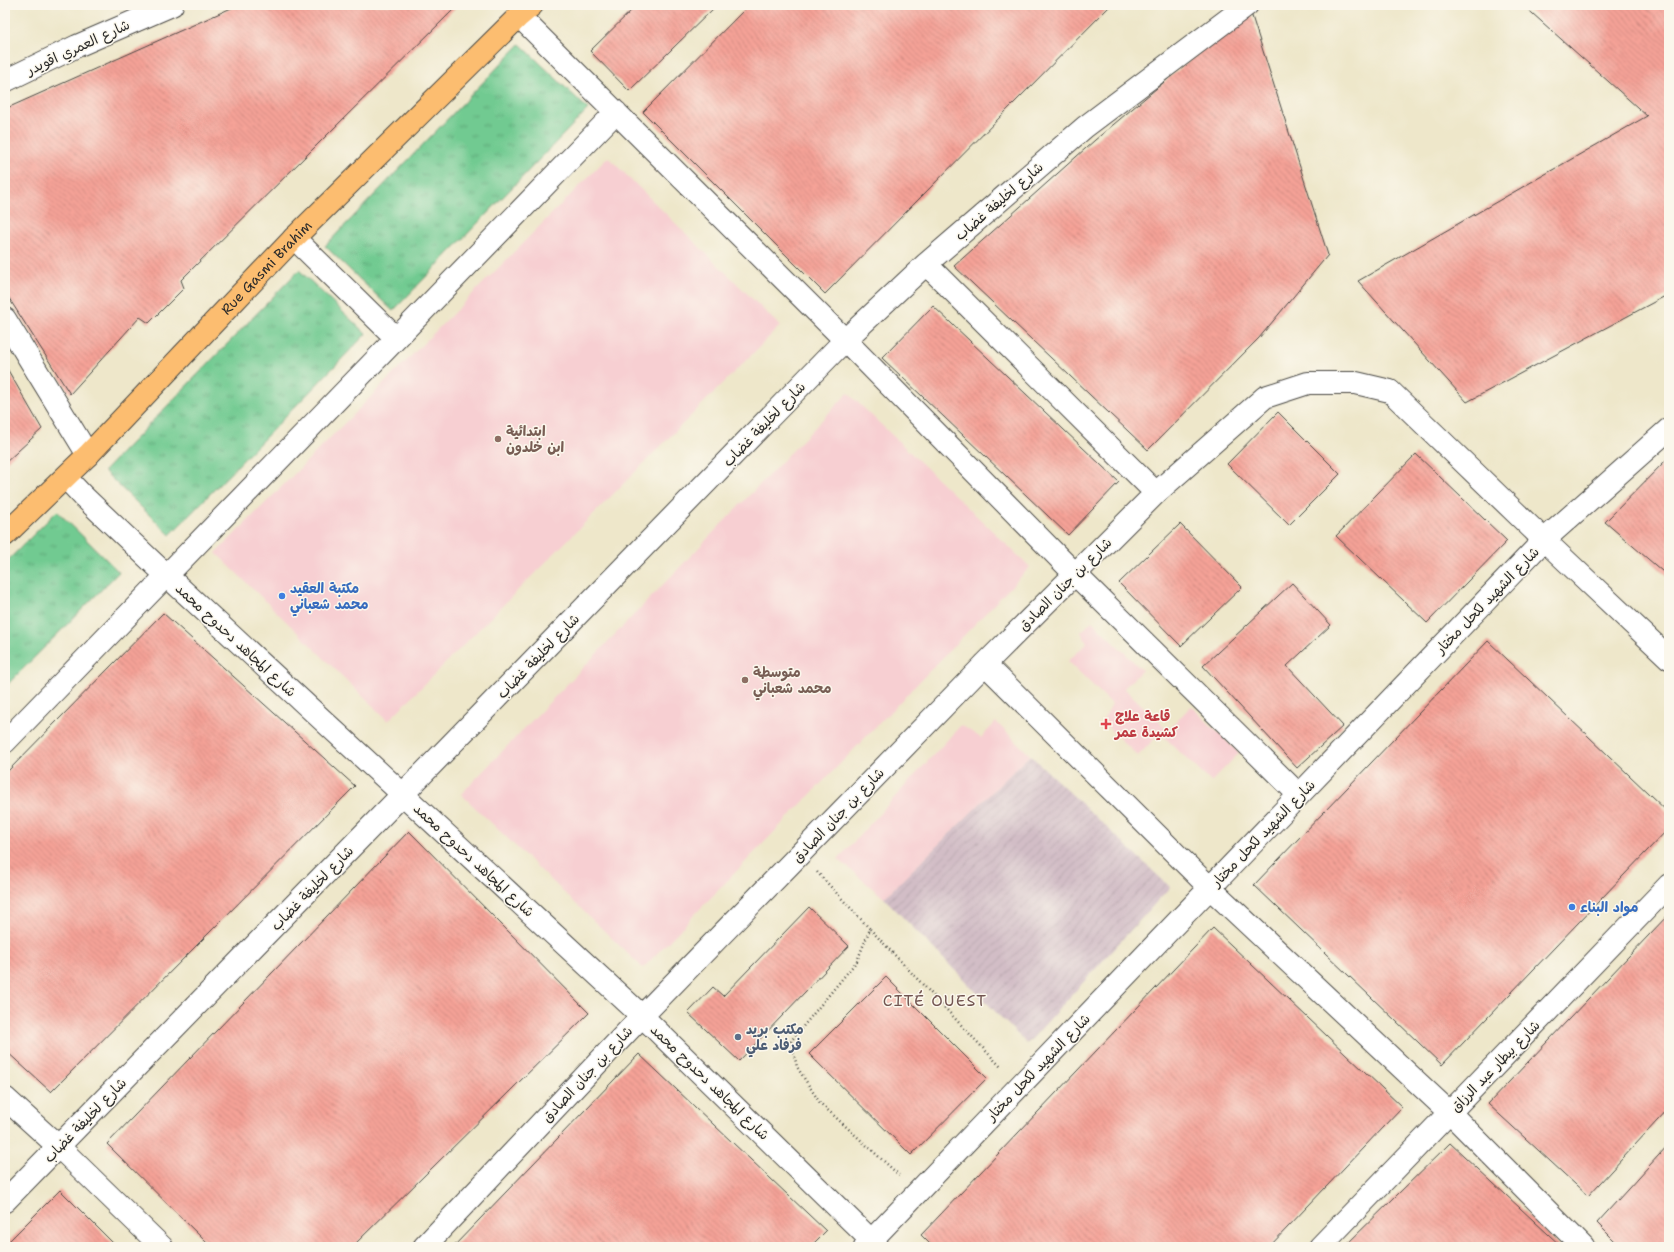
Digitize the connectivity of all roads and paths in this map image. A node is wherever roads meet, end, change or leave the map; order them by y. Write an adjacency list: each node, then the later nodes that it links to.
1 (172, 5): 4 (street, شارع العمري اقويدر)
2 (1246, 5): 7 (street, شارع لخليفة غضاب)
3 (525, 11): 5 (street); 6 (main road, Rue Gasmi Brahim)
4 (5, 81)
5 (616, 112): 9 (street); 10 (street)
6 (294, 238): 9 (street); 12 (main road, Rue Gasmi Brahim)
7 (926, 264): 10 (street, شارع لخليفة غضاب); 14 (street)
8 (5, 319): 12 (street)
9 (396, 338): 18 (street)
10 (845, 340): 17 (street); 22 (street, شارع لخليفة غضاب)
11 (1669, 429): 16 (street, شارع الشهيد لكحل مختار)
12 (88, 455): 13 (main road, Rue Gasmi Brahim)
13 (66, 478): 15 (main road, Rue Gasmi Brahim); 18 (street, شارع المجاهد دحدوح محمد)
14 (1156, 493): 16 (street, شارع بن جنان الصادق); 17 (street, شارع بن جنان الصادق)
15 (5, 535)
16 (1544, 540): 19 (street); 23 (street, شارع الشهيد لكحل مختار)
17 (1076, 574): 20 (street, شارع بن جنان الصادق); 23 (street)
18 (166, 575): 21 (street); 22 (street, شارع المجاهد دحدوح محمد)
19 (1669, 658)
20 (985, 664): 24 (street, شارع بن جنان الصادق); 26 (street)
21 (5, 742)
22 (403, 794): 28 (street, شارع المجاهد دحدوح محمد); 32 (street, شارع لخليفة غضاب)
23 (1299, 795): 26 (street, شارع الشهيد لكحل مختار)
24 (800, 854): 27 (path); 28 (street, شارع بن جنان الصادق)
25 (1669, 885): 31 (street, شارع بيطار عبد الرزاق)
26 (1210, 888): 29 (street, شارع الشهيد لكحل مختار); 31 (street)
27 (870, 929): 29 (path); 33 (path)
28 (642, 1016): 35 (street, شارع المجاهد دحدوح محمد); 37 (street, شارع بن جنان الصادق)
29 (1019, 1086): 33 (street, شارع الشهيد لكحل مختار)
30 (5, 1098): 32 (street)
31 (1450, 1113): 38 (street, شارع بيطار عبد الرزاق); 39 (street)
32 (59, 1147): 34 (street, شارع لخليفة غضاب); 36 (street)
33 (918, 1192): 35 (street, شارع الشهيد لكحل مختار)
34 (5, 1201)
35 (871, 1245)
36 (162, 1247)
37 (424, 1247)
38 (1320, 1247)
39 (1583, 1247)

